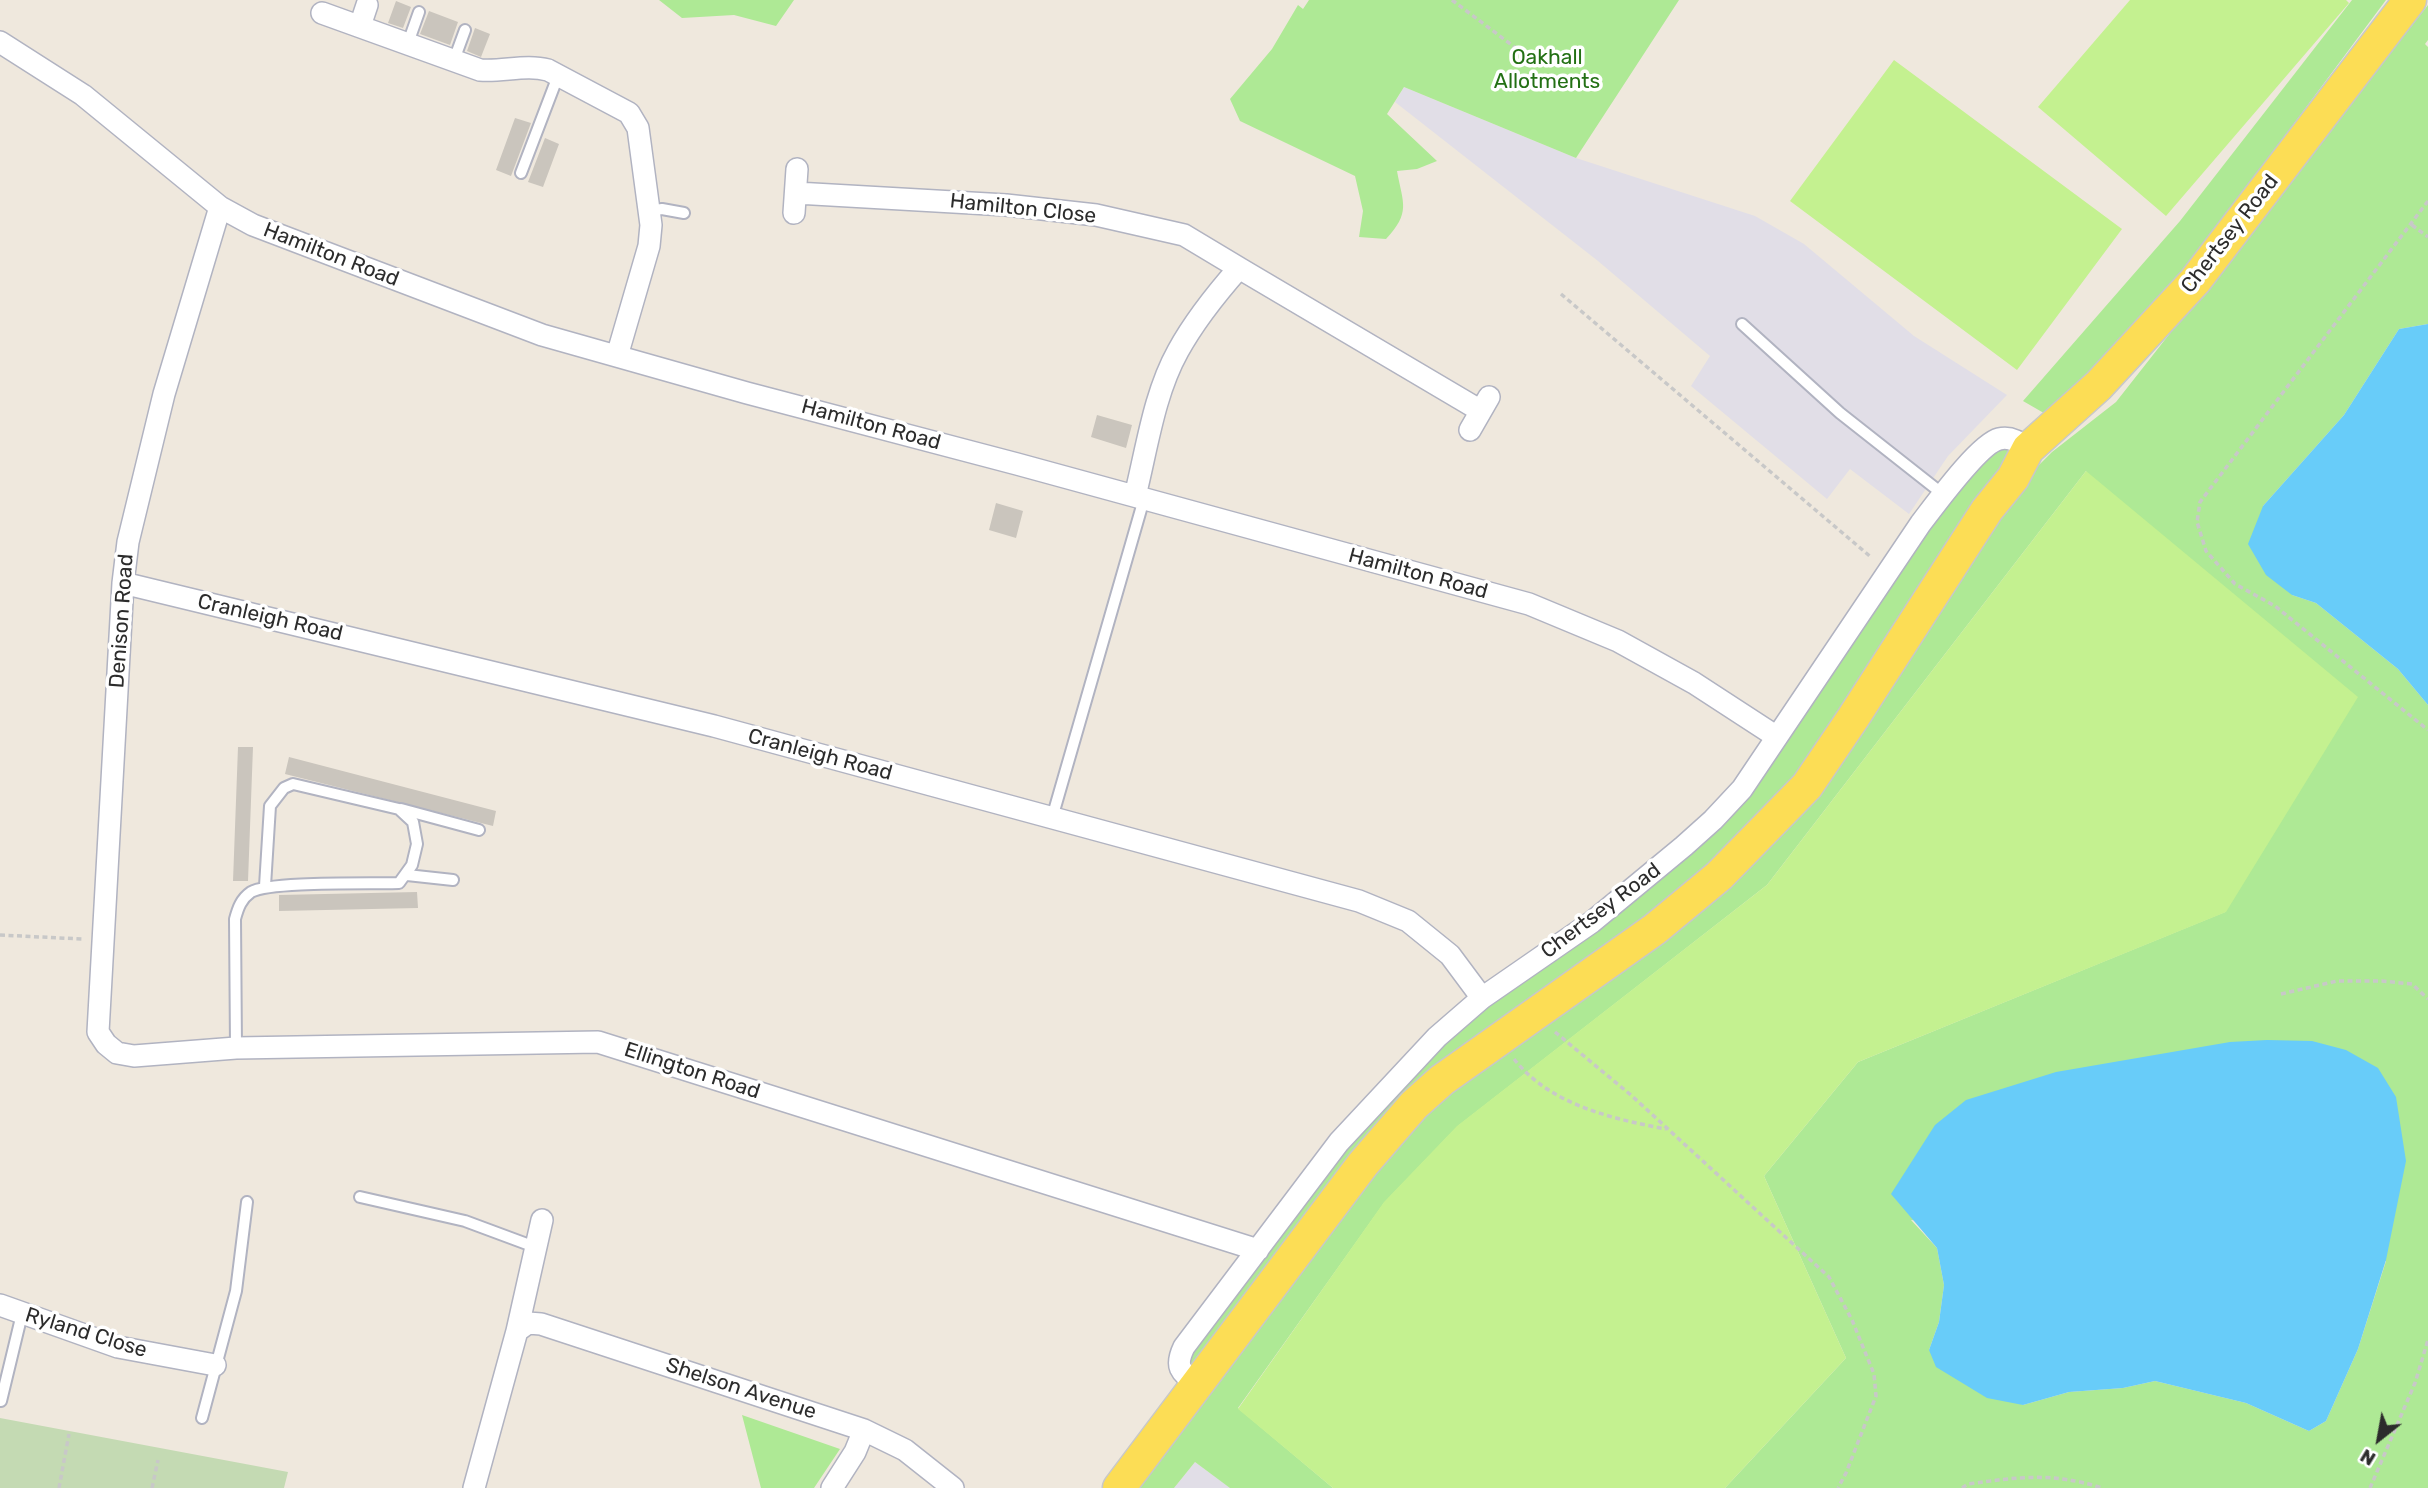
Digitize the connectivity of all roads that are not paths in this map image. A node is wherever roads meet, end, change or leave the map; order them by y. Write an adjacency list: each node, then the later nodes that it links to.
1 (2400, 4): 20 (main road, Chertsey Road)
2 (367, 5): 5 (street)
3 (419, 12): 8 (lane)
4 (322, 13): 5 (street)
5 (360, 26): 8 (street)
6 (465, 30): 9 (lane)
7 (0, 42): 13 (street, Hamilton Road)
8 (408, 43): 9 (street)
9 (454, 60): 10 (street)
10 (558, 76): 12 (lane); 14 (street)
11 (797, 169): 16 (street, Hamilton Close)
12 (521, 173)
13 (220, 207): 18 (street, Hamilton Road); 23 (street, Denison Road)
14 (649, 211): 15 (lane); 18 (street)
15 (684, 213)
16 (1240, 268): 19 (street, Hamilton Close); 22 (street)
17 (1742, 324): 21 (lane)
18 (617, 356): 22 (street, Hamilton Road)
19 (1480, 413)
20 (2028, 449): 21 (street, Chertsey Road); 43 (main road, Chertsey Road)
21 (1944, 495): 24 (street, Chertsey Road)
22 (1139, 498): 24 (street, Hamilton Road); 26 (lane)
23 (123, 583): 26 (street, Cranleigh Road); 32 (street, Denison Road)
24 (1777, 737): 31 (street, Chertsey Road)
25 (399, 809): 27 (lane); 28 (lane); 30 (lane)
26 (1052, 817): 31 (street, Cranleigh Road)
27 (479, 830)
28 (407, 875): 29 (lane); 30 (lane)
29 (453, 880)
30 (265, 886): 33 (lane)
31 (1482, 998): 38 (street, Chertsey Road)
32 (106, 1044): 33 (street, Ellington Road)
33 (236, 1048): 38 (street, Ellington Road)
34 (360, 1196): 37 (lane)
35 (247, 1202): 42 (lane)
36 (542, 1220): 37 (street)
37 (535, 1247): 41 (street)
38 (1258, 1250): 43 (street, Chertsey Road)
39 (0, 1305): 40 (street, Ryland Close)
40 (22, 1314): 42 (street, Ryland Close); 44 (lane)
41 (517, 1331): 46 (street, Shelson Avenue); 47 (street)
42 (215, 1365): 45 (lane)
43 (1198, 1385): 50 (main road, Chertsey Road)
44 (1, 1401)
45 (202, 1418)
46 (864, 1430): 48 (street); 49 (street, Shelson Avenue)
47 (474, 1488)
48 (832, 1488)
49 (953, 1488)
50 (1119, 1488)

